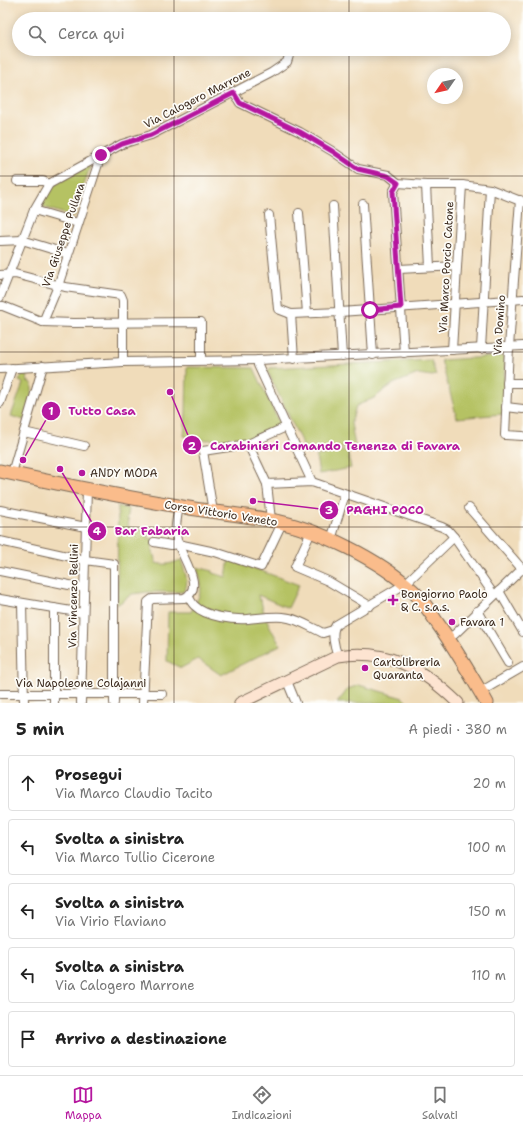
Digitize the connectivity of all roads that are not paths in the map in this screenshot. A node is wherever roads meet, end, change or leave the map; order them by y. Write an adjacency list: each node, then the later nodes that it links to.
1 (289, 56): 2 (street, Via Calogero Marrone)
2 (234, 93): 3 (street, Via Calogero Marrone); 5 (street)
3 (101, 155): 6 (street, Via Calogero Marrone); 16 (street, Via Giuseppe Pullara)
4 (17, 181): 6 (street)
5 (398, 183): 7 (street); 22 (street)
6 (49, 184): 13 (street)
7 (426, 185): 8 (street); 21 (street)
8 (462, 185): 9 (street); 20 (street, Via Marco Porcio Catone)
9 (490, 189): 10 (street); 29 (street)
10 (522, 201): 28 (street, Via Domino)
11 (363, 204): 33 (street)
12 (333, 206): 34 (street)
13 (34, 210): 16 (street); 17 (street)
14 (299, 213): 35 (street)
15 (269, 215): 36 (street)
16 (78, 223): 19 (street, Via Giuseppe Pullara)
17 (22, 240): 18 (street); 19 (street); 24 (street)
18 (0, 241)
19 (68, 254): 25 (street, Via Giuseppe Pullara)
20 (457, 266): 21 (street); 30 (street, Via Marco Porcio Catone)
21 (430, 267): 22 (street)
22 (399, 269): 32 (street)
23 (0, 275): 24 (street)
24 (10, 275): 25 (street); 26 (street)
25 (58, 286): 37 (street, Via Giuseppe Pullara); 38 (street)
26 (0, 297)
27 (523, 298): 28 (street)
28 (512, 300): 29 (street); 40 (street, Via Domino)
29 (484, 302): 30 (street); 41 (street)
30 (455, 304): 32 (street); 42 (street, Via Marco Porcio Catone)
31 (0, 306): 37 (street)
32 (401, 307): 33 (street); 43 (street)
33 (370, 310): 34 (street); 44 (street)
34 (340, 312): 35 (street); 45 (street)
35 (307, 313): 36 (street)
36 (291, 314): 46 (street)
37 (43, 322): 38 (street)
38 (123, 322): 47 (street); 49 (street)
39 (523, 346): 40 (street)
40 (509, 347): 41 (street); 53 (street, Via Domino)
41 (481, 349): 42 (street)
42 (452, 350): 43 (street)
43 (404, 353): 44 (street)
44 (373, 355): 45 (street)
45 (342, 356): 46 (street)
46 (294, 359): 48 (street)
47 (201, 360): 48 (street); 49 (street)
48 (258, 360): 58 (street)
49 (123, 362): 50 (street)
50 (43, 366): 51 (street); 59 (street)
51 (12, 368): 52 (street); 55 (street)
52 (0, 369)
53 (507, 383): 54 (street); 56 (street, Via Domino)
54 (523, 383)
55 (0, 402)
56 (506, 407): 57 (street); 60 (street, Via Domino)
57 (523, 409)
58 (286, 427): 61 (street); 64 (street)
59 (24, 432): 62 (street); 63 (street)
60 (523, 436)
61 (248, 444): 65 (street); 71 (street)
62 (84, 446)
63 (6, 472): 66 (main road, Corso Vittorio Veneto)
64 (312, 482): 65 (street); 67 (street)
65 (267, 484): 72 (street)
66 (87, 489): 68 (main road, Corso Vittorio Veneto); 73 (street, Via Vincenzo Bellini)
67 (345, 494): 75 (street); 76 (street)
68 (179, 507): 71 (main road, Corso Vittorio Veneto); 79 (street)
69 (469, 508): 81 (street)
70 (0, 510): 73 (street)
71 (213, 512): 72 (main road, Corso Vittorio Veneto)
72 (277, 522): 74 (main road, Corso Vittorio Veneto); 79 (street)
73 (86, 527): 80 (street, Via Vincenzo Bellini)
74 (312, 532): 76 (main road, Corso Vittorio Veneto); 89 (street)
75 (454, 537): 83 (street); 85 (street)
76 (331, 540): 83 (main road, Corso Vittorio Veneto)
77 (0, 541): 80 (street)
78 (154, 542): 79 (street)
79 (178, 544): 86 (street)
80 (85, 560): 84 (street, Via Vincenzo Bellini); 105 (street)
81 (523, 569): 85 (street)
82 (0, 571): 84 (street)
83 (405, 584): 89 (street); 95 (main road, Corso Vittorio Veneto)
84 (84, 588): 92 (street, Via Vincenzo Bellini)
85 (496, 593): 91 (street); 94 (street)
86 (188, 596): 93 (street); 106 (street)
87 (0, 599): 88 (street)
88 (22, 603): 90 (street); 102 (street)
89 (370, 606): 93 (street)
90 (54, 608): 92 (street); 103 (street)
91 (477, 611): 95 (street); 97 (street)
92 (83, 612): 104 (street, Via Vincenzo Bellini)
93 (333, 630): 96 (street)
94 (523, 632)
95 (448, 638): 100 (main road, Corso Vittorio Veneto)
96 (338, 656): 99 (street); 115 (street)
97 (508, 663)
98 (523, 667): 100 (street)
99 (286, 681): 113 (street); 114 (street)
100 (480, 692): 116 (main road, Corso Vittorio Veneto)
101 (0, 694): 102 (street, Via Napoleone Colajanni)
102 (24, 694): 103 (street, Via Napoleone Colajanni); 108 (street)
103 (54, 694): 104 (street, Via Napoleone Colajanni); 109 (street)
104 (81, 694): 105 (street, Via Napoleone Colajanni); 110 (street, Via Vincenzo Bellini)
105 (114, 694): 106 (street, Via Napoleone Colajanni); 111 (street)
106 (144, 694): 107 (street, Via Napoleone Colajanni); 112 (street)
107 (162, 694)
108 (24, 703)
109 (54, 703)
110 (81, 703)
111 (114, 703)
112 (143, 703)
113 (240, 703)
114 (296, 703)
115 (458, 703)
116 (487, 703)

